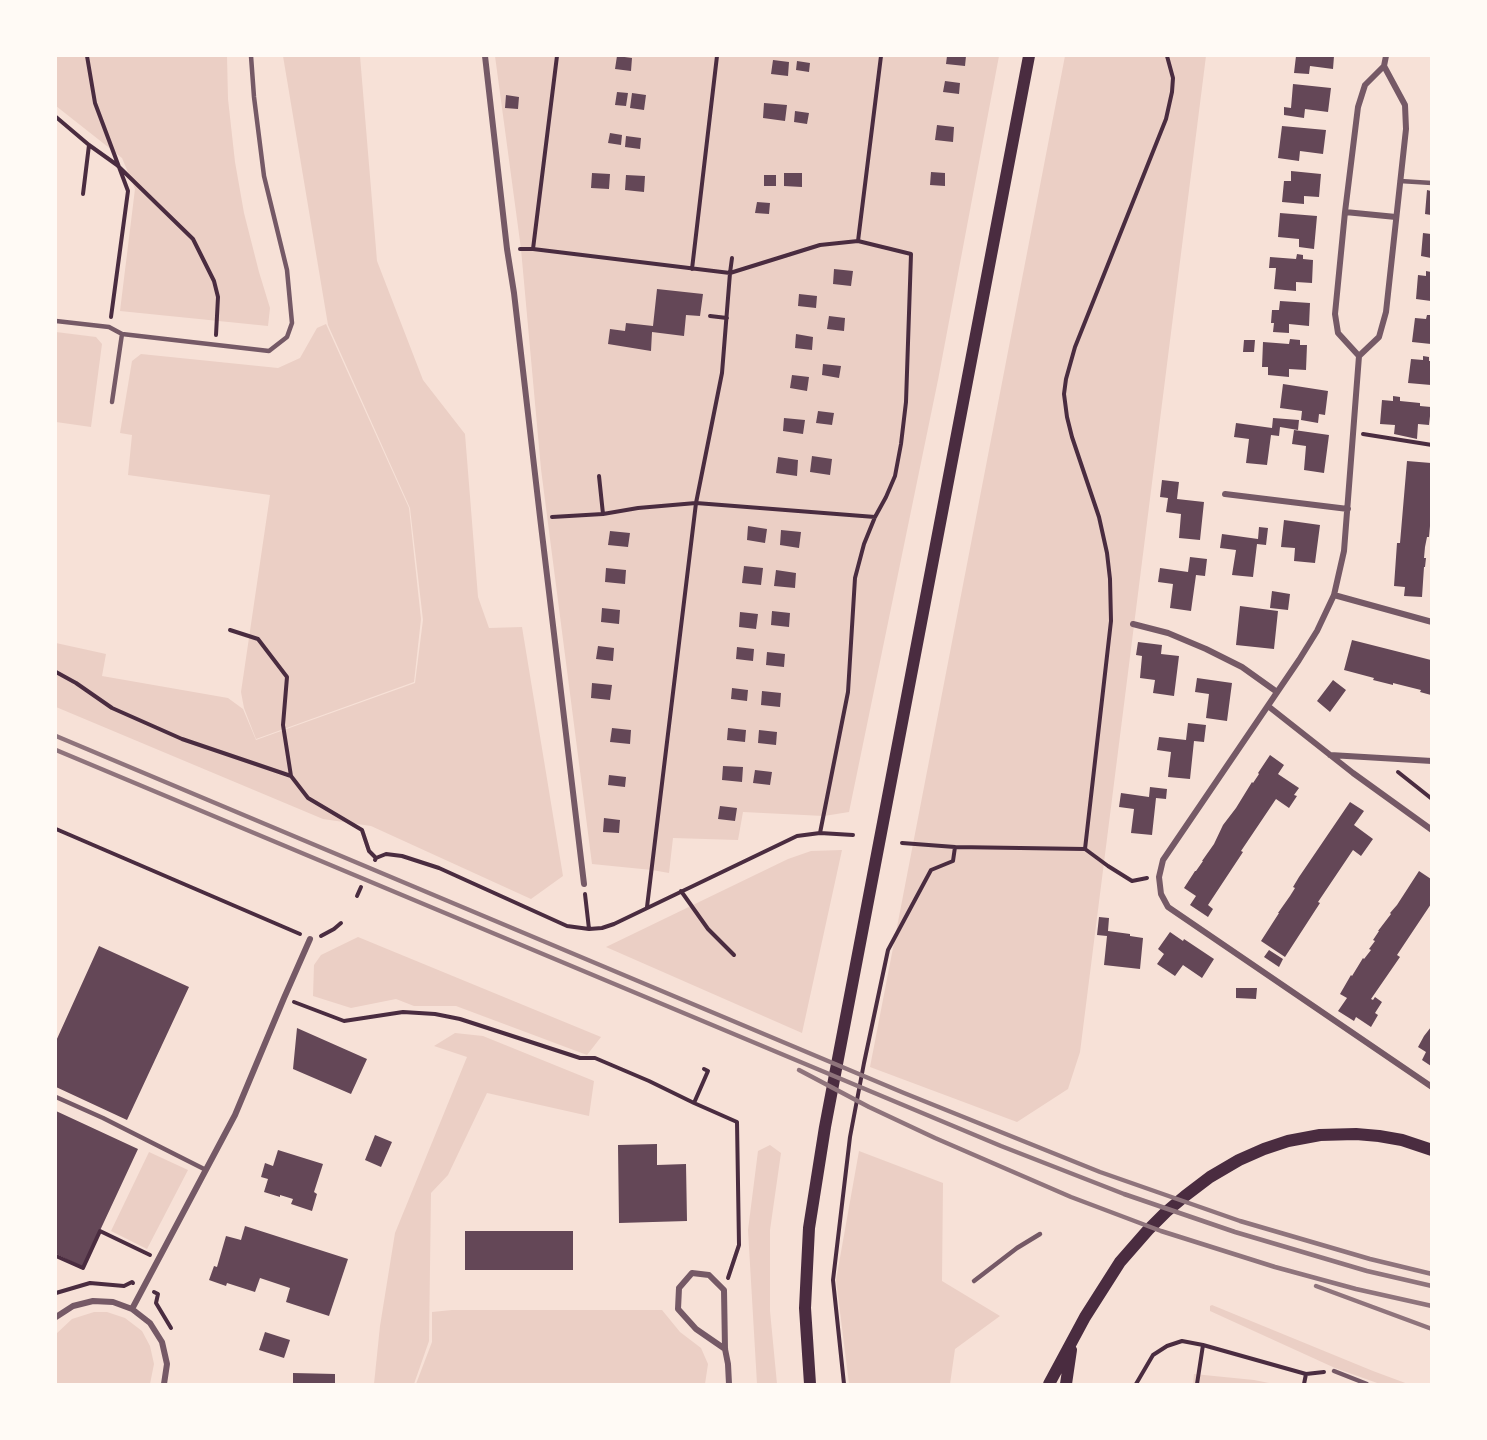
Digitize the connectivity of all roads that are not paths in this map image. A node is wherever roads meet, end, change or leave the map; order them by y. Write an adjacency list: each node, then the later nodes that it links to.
1 (251, 56): 11 (lane)
2 (485, 56): 24 (street)
3 (1029, 56): 39 (main road)
4 (1386, 56): 5 (street)
5 (1384, 66): 6 (street); 8 (street)
6 (1400, 180): 7 (lane); 9 (street)
7 (1431, 183)
8 (1345, 212): 9 (street); 12 (street)
9 (1396, 217): 12 (street)
10 (56, 321): 11 (lane)
11 (122, 334): 13 (lane)
12 (1359, 356): 15 (street)
13 (112, 402)
14 (1225, 494): 15 (street)
15 (1348, 509): 16 (street)
16 (1334, 595): 17 (street); 19 (street)
17 (1431, 622)
18 (1133, 624): 19 (street)
19 (1277, 692): 20 (street)
20 (1268, 706): 21 (street); 26 (street)
21 (1330, 754): 22 (street); 23 (street)
22 (1431, 761)
23 (1431, 830)
24 (584, 884)
25 (310, 939): 29 (street)
26 (1431, 1087)
27 (56, 1097): 29 (lane)
28 (1431, 1150): 34 (main road)
29 (206, 1170): 32 (street)
30 (1040, 1234): 31 (lane)
31 (974, 1281)
32 (132, 1309): 33 (street); 37 (street)
33 (56, 1317)
34 (1072, 1342): 40 (main road); 41 (main road)
35 (725, 1349): 35 (street); 38 (street)
36 (1334, 1371): 42 (lane)
37 (164, 1384)
38 (729, 1384)
39 (810, 1384)
40 (1049, 1384)
41 (1066, 1384)
42 (1367, 1384)

